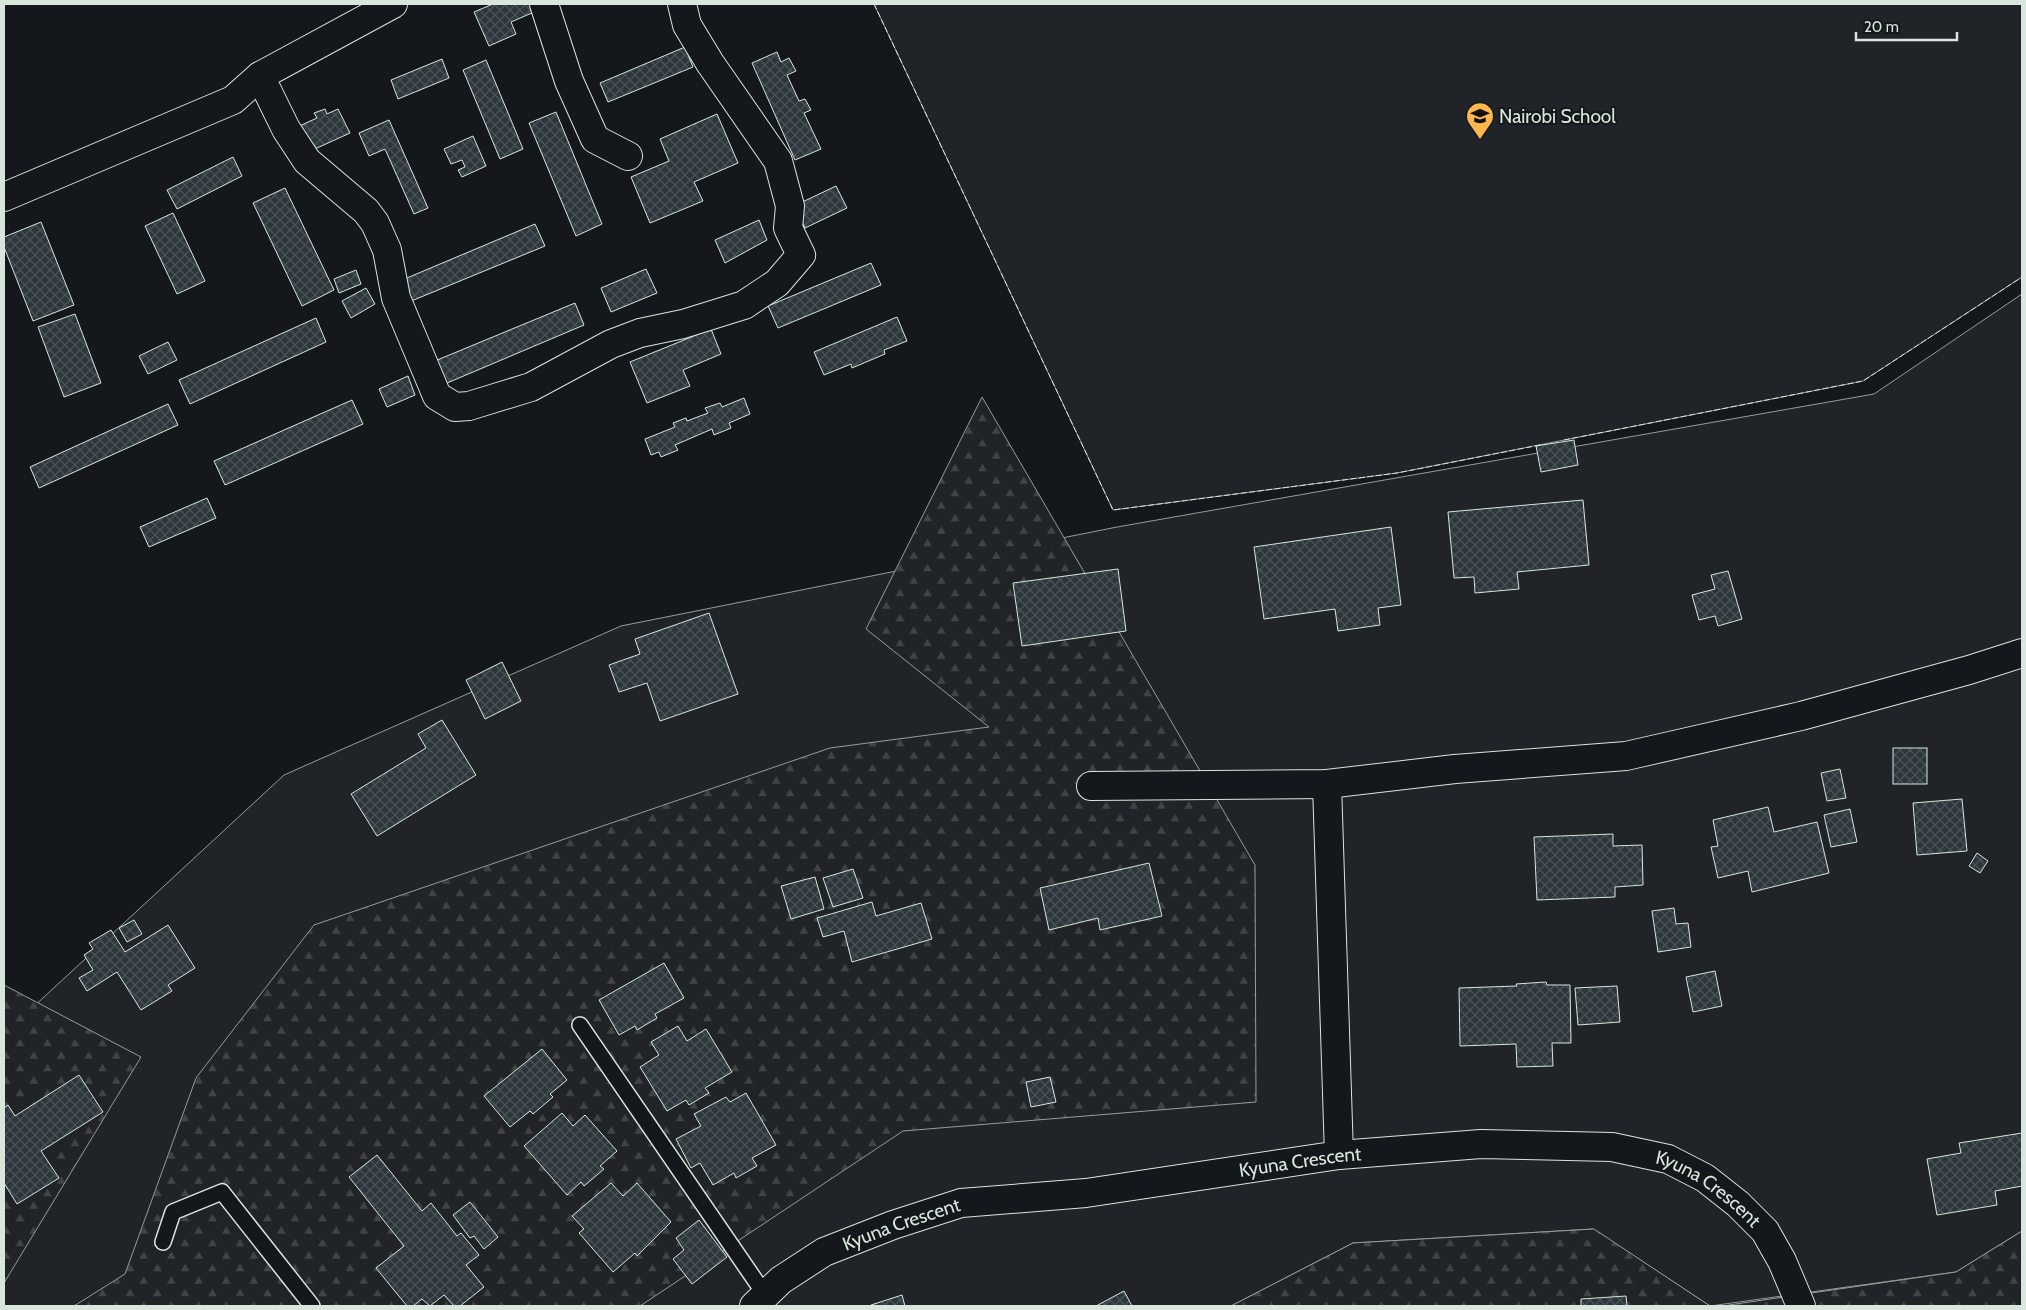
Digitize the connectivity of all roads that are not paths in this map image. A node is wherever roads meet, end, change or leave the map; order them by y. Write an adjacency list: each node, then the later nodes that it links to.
1 (393, 4): 4 (street)
2 (544, 4): 5 (street)
3 (682, 4): 4 (street)
4 (260, 76): 6 (street)
5 (628, 156)
6 (4, 197)
7 (2022, 653): 8 (street)
8 (1327, 784): 9 (street); 11 (street)
9 (1091, 786)
10 (580, 1025): 13 (lane)
11 (1339, 1154): 13 (street, Kyuna Crescent); 15 (street, Kyuna Crescent)
12 (163, 1242): 14 (lane)
13 (760, 1301)
14 (312, 1306)
15 (1801, 1306)

